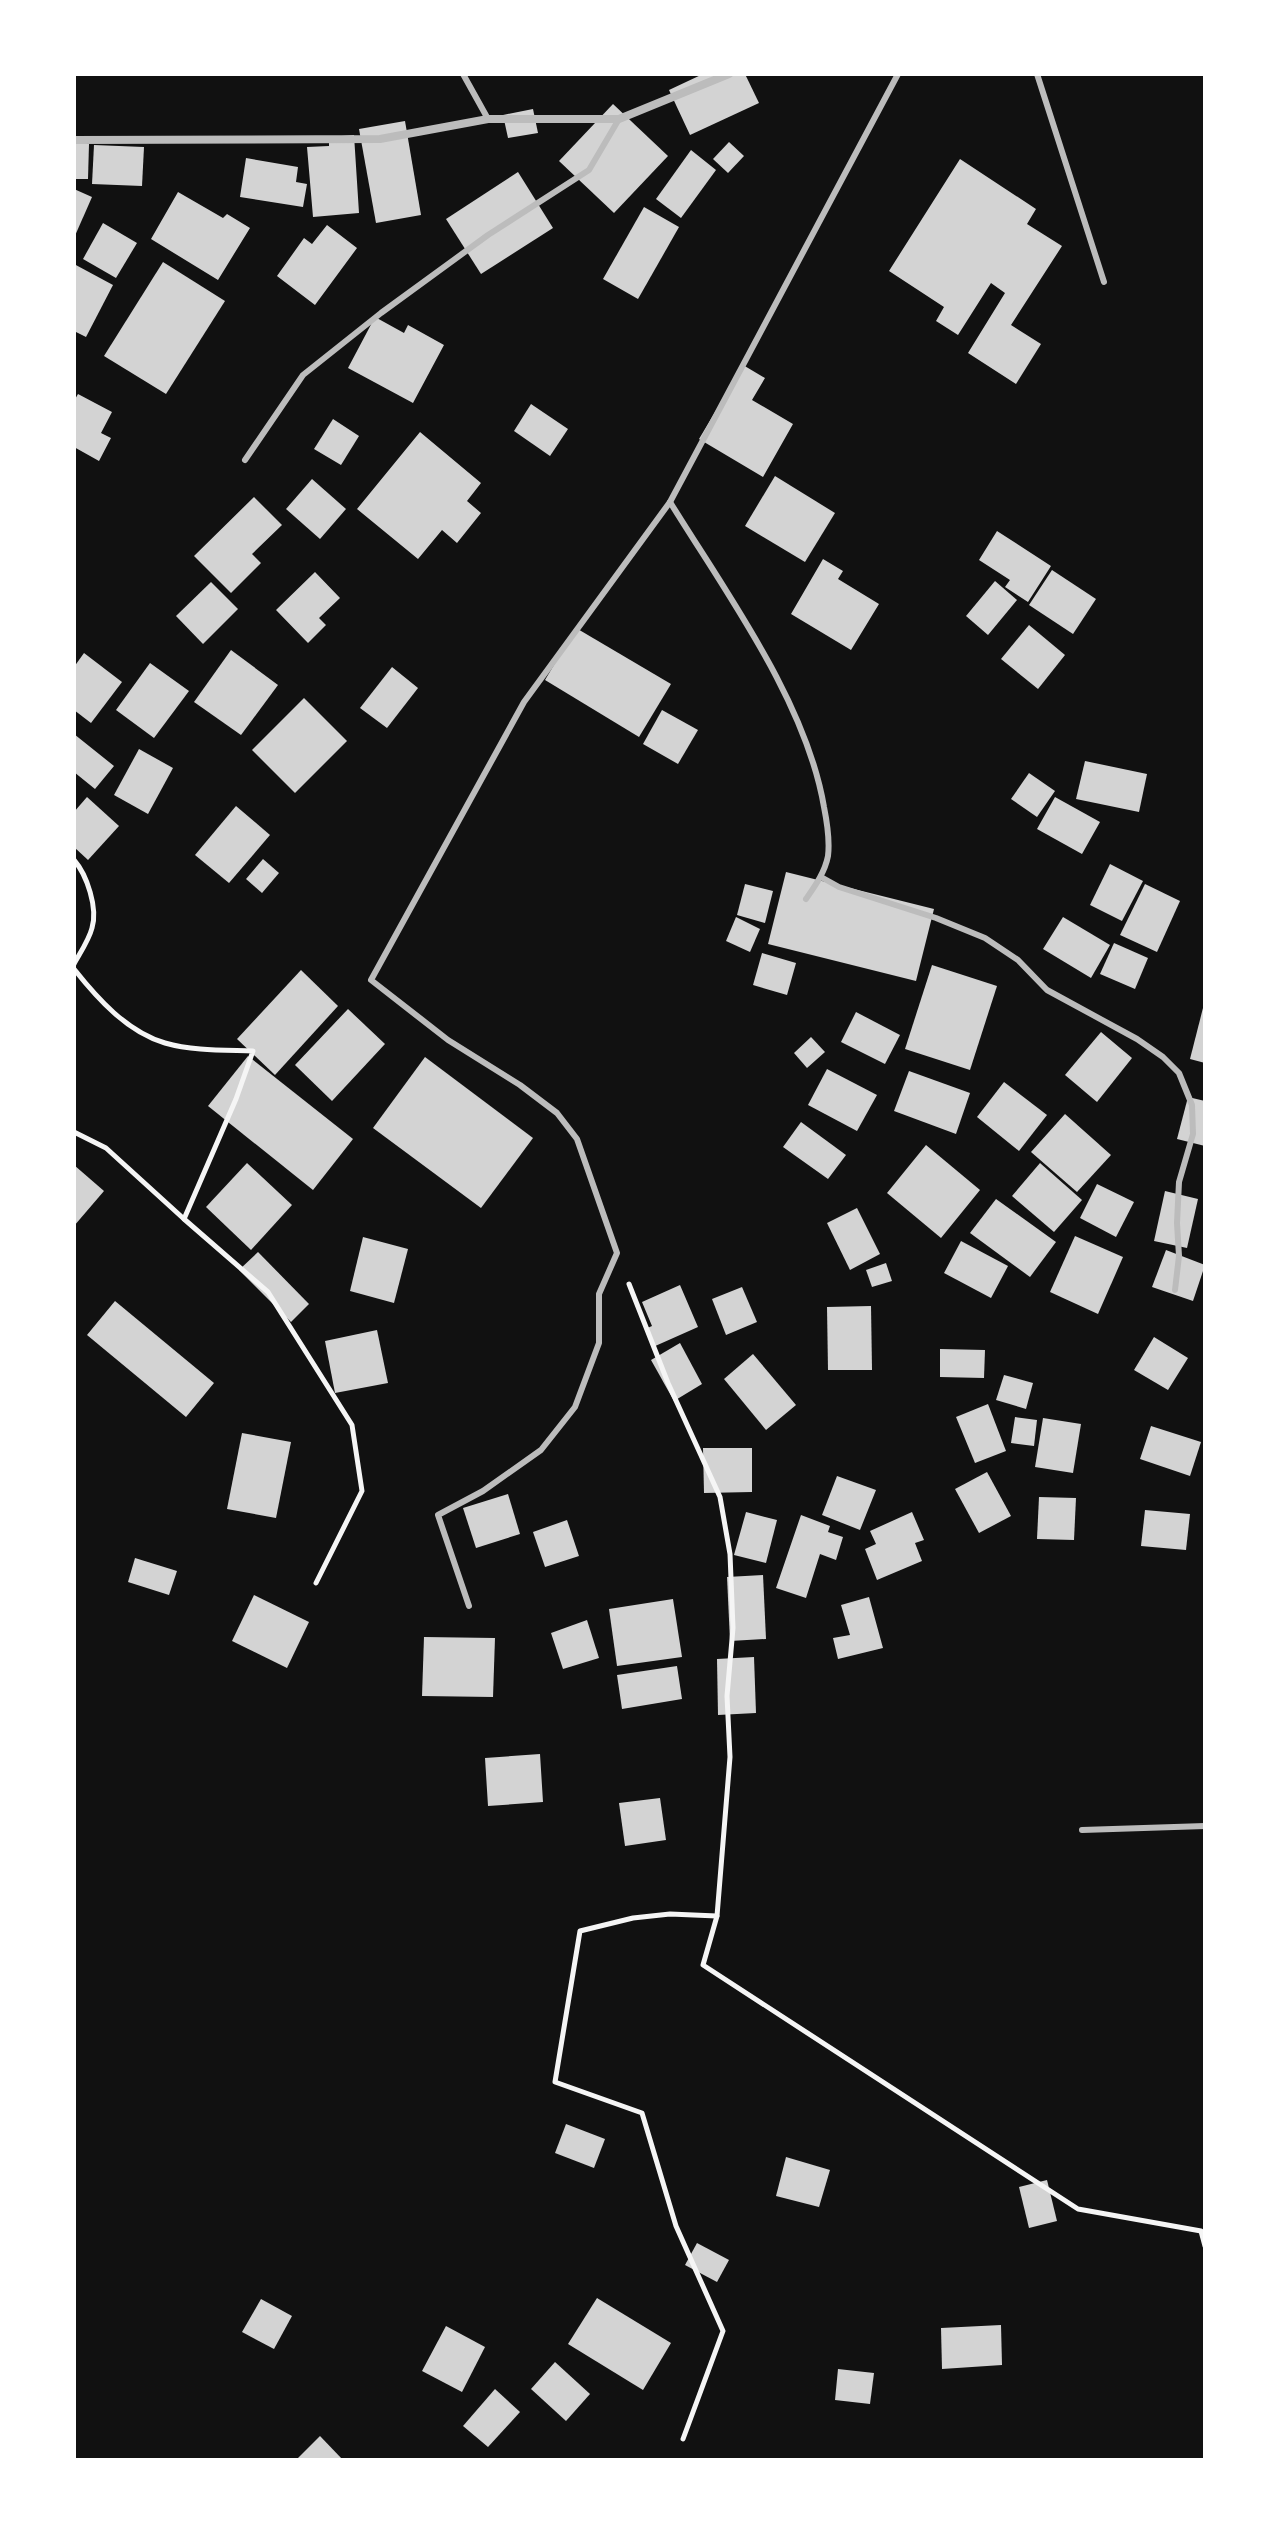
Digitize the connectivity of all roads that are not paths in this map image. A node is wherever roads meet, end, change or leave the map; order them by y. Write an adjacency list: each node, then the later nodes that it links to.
1 (463, 74): 5 (lane)
2 (729, 74): 6 (street)
3 (898, 74): 10 (lane)
4 (1037, 74): 8 (lane)
5 (488, 119): 6 (street); 7 (street)
6 (619, 119): 9 (lane)
7 (74, 140)
8 (1104, 282)
9 (245, 460)
10 (670, 502): 11 (lane); 14 (lane)
11 (821, 877): 12 (lane); 13 (lane)
12 (806, 899)
13 (1175, 1290)
14 (469, 1606)
15 (1205, 1826): 16 (lane)
16 (1082, 1830)

